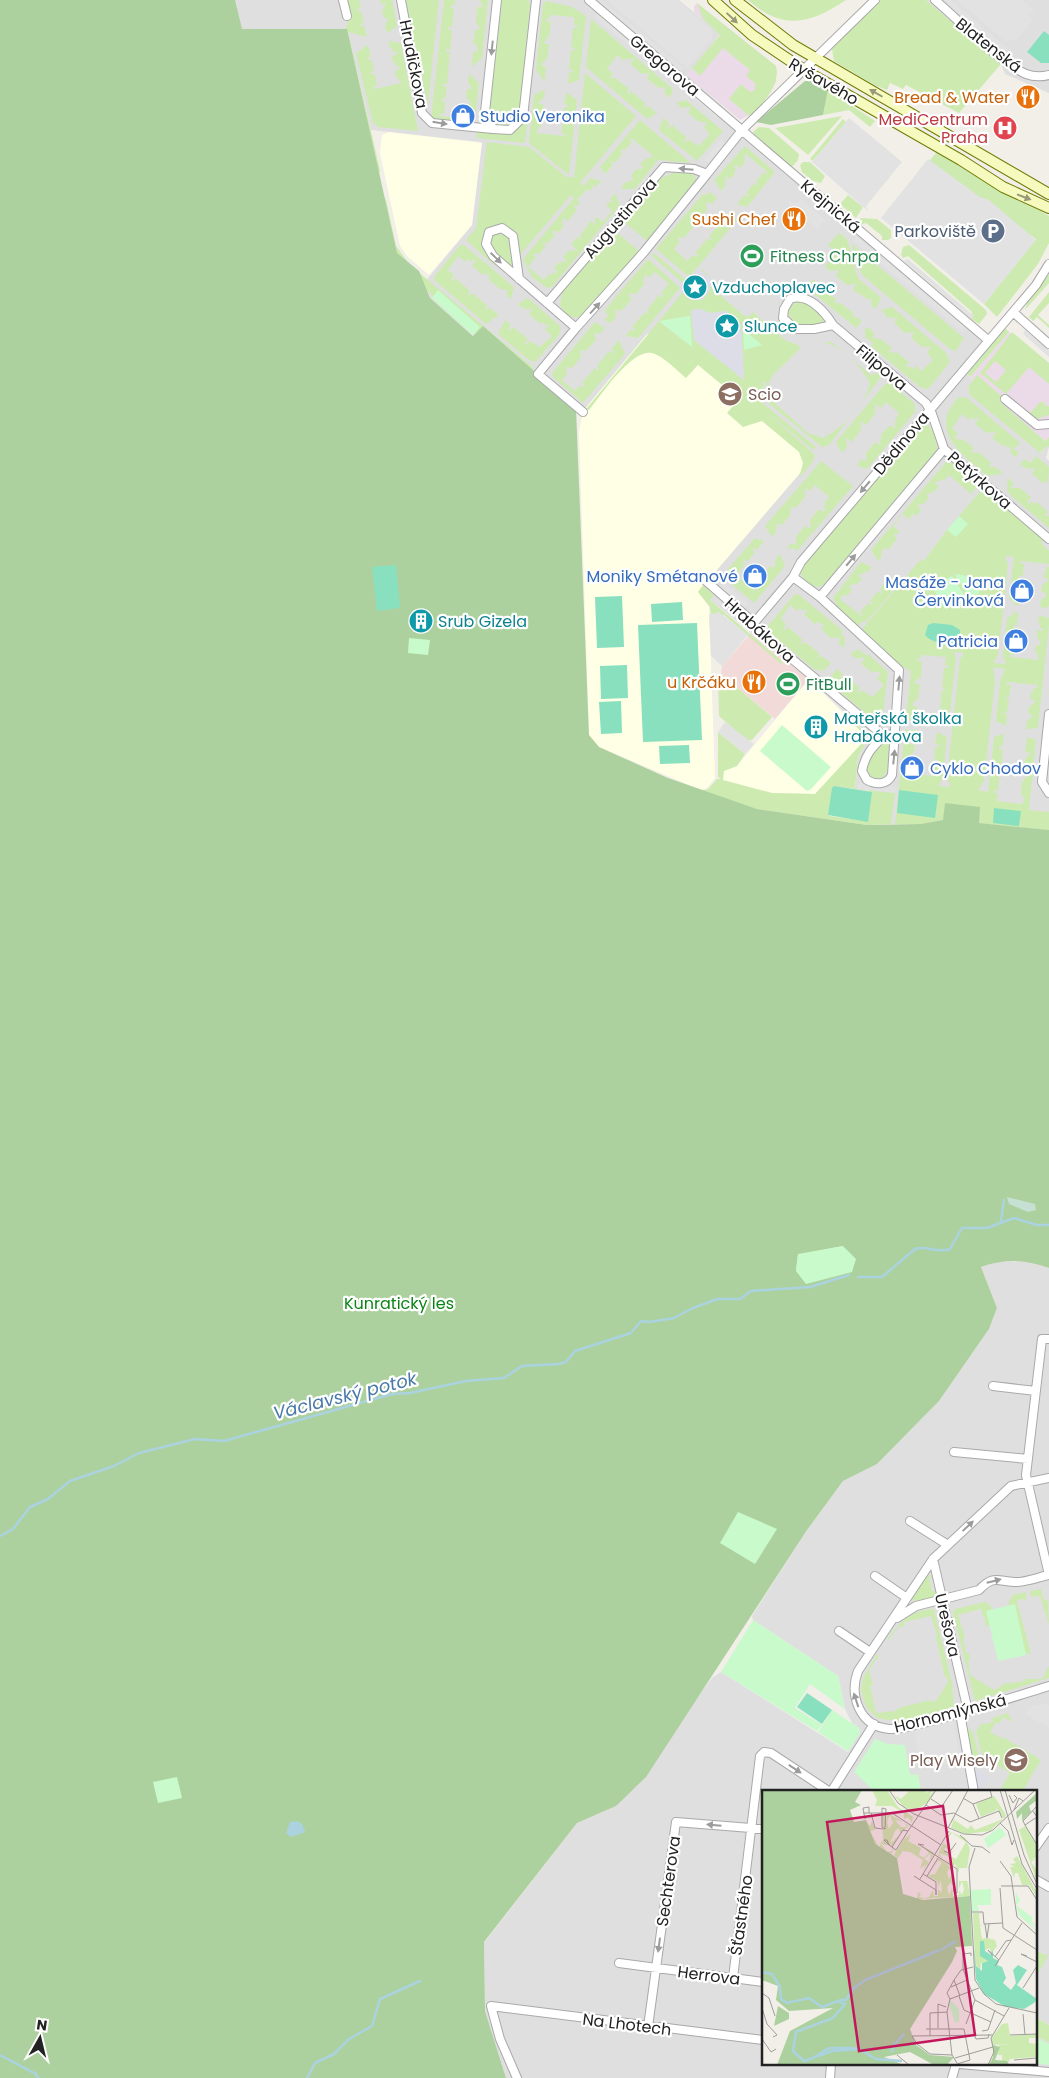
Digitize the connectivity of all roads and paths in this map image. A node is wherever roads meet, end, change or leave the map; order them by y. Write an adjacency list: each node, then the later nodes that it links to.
1 (343, 0): 10 (street)
2 (401, 0): 14 (street, Hrudičkova, one-way to 14)
3 (497, 0): 14 (street, one-way to 14)
4 (536, 0): 14 (street, Hrudičkova)
5 (589, 0): 15 (street, Gregorova)
6 (713, 0): 12 (main road, Ryšavého, one-way to 12)
7 (734, 0): 11 (main road, Ryšavého)
8 (874, 0): 11 (street)
9 (935, 0): 13 (street, Blatenská)
10 (347, 16)
11 (815, 58): 12 (street); 17 (main road, Ryšavého, one-way to 11)
12 (804, 70): 15 (street); 18 (main road, Ryšavého, one-way to 18)
13 (1049, 75)
14 (493, 129)
15 (742, 130): 16 (street); 25 (street, Krejnická)
16 (707, 174): 21 (street, Augustinova, one-way to 21); 24 (street, one-way to 16)
17 (1049, 194)
18 (1049, 208)
19 (1049, 264): 22 (street, Dědinova)
20 (519, 279): 20 (street, one-way to 20); 21 (street)
21 (547, 303): 24 (street)
22 (1013, 312): 25 (street, Dědinova); 26 (street)
23 (833, 325): 23 (street, Filipova); 28 (street, Filipova)
24 (576, 328): 29 (street)
25 (988, 340): 28 (street, Dědinova)
26 (1049, 344)
27 (1005, 399): 30 (street)
28 (930, 409): 31 (street, Petýrkova); 33 (street, Dědinova, one-way to 33)
29 (584, 412)
30 (1049, 424)
31 (944, 449): 32 (street, Petýrkova); 35 (street, one-way to 31)
32 (1049, 539)
33 (793, 577): 35 (street); 36 (street, Dědinova)
34 (706, 581): 36 (street, Hrabákova)
35 (820, 597): 38 (street, one-way to 35)
36 (754, 623): 39 (street, Hrabákova)
37 (1049, 714): 40 (street)
38 (893, 731): 39 (street); 39 (street, one-way to 38)
39 (884, 736)
40 (1049, 793)
41 (1049, 1340): 43 (street)
42 (993, 1386): 43 (street)
43 (1036, 1391): 45 (street)
44 (954, 1452): 45 (street)
45 (1028, 1459): 47 (street)
46 (1049, 1478): 47 (street)
47 (1028, 1481): 49 (street, one-way to 47); 51 (street)
48 (910, 1521): 49 (street)
49 (948, 1545): 50 (street)
50 (933, 1559): 53 (street, Hornomlýnská); 54 (street, Urešova)
51 (1049, 1575): 54 (street, one-way to 51)
52 (875, 1576): 53 (street)
53 (907, 1598): 55 (street, Hornomlýnská)
54 (942, 1598): 55 (street); 59 (street, Urešova)
55 (887, 1628): 57 (street, Hornomlýnská)
56 (839, 1631): 57 (street)
57 (870, 1652): 60 (street, Hornomlýnská, one-way to 57)
58 (1049, 1686): 59 (street, Hornomlýnská)
59 (964, 1712): 60 (street, Hornomlýnská); 63 (street, Urešova)
60 (874, 1724): 62 (street)
61 (828, 1790): 64 (street, Šťastného, one-way to 61)
62 (832, 1790)
63 (974, 1790)
64 (753, 1828): 66 (street, Sechterova); 71 (street, Sechterova, one-way to 71); 72 (street, Šťastného)
65 (1049, 1828): 67 (street)
66 (762, 1829)
67 (1036, 1847)
68 (1036, 1880): 69 (street)
69 (1049, 1887)
70 (619, 1962): 71 (street)
71 (656, 1968): 72 (street, Herrova); 74 (street, Sechterova)
72 (733, 1978): 73 (street, Herrova)
73 (762, 1982)
74 (648, 2026): 75 (street, Na Lhotech); 78 (street, Na Lhotech)
75 (762, 2040)
76 (977, 2066): 77 (street)
77 (1044, 2074)
78 (517, 2078)

